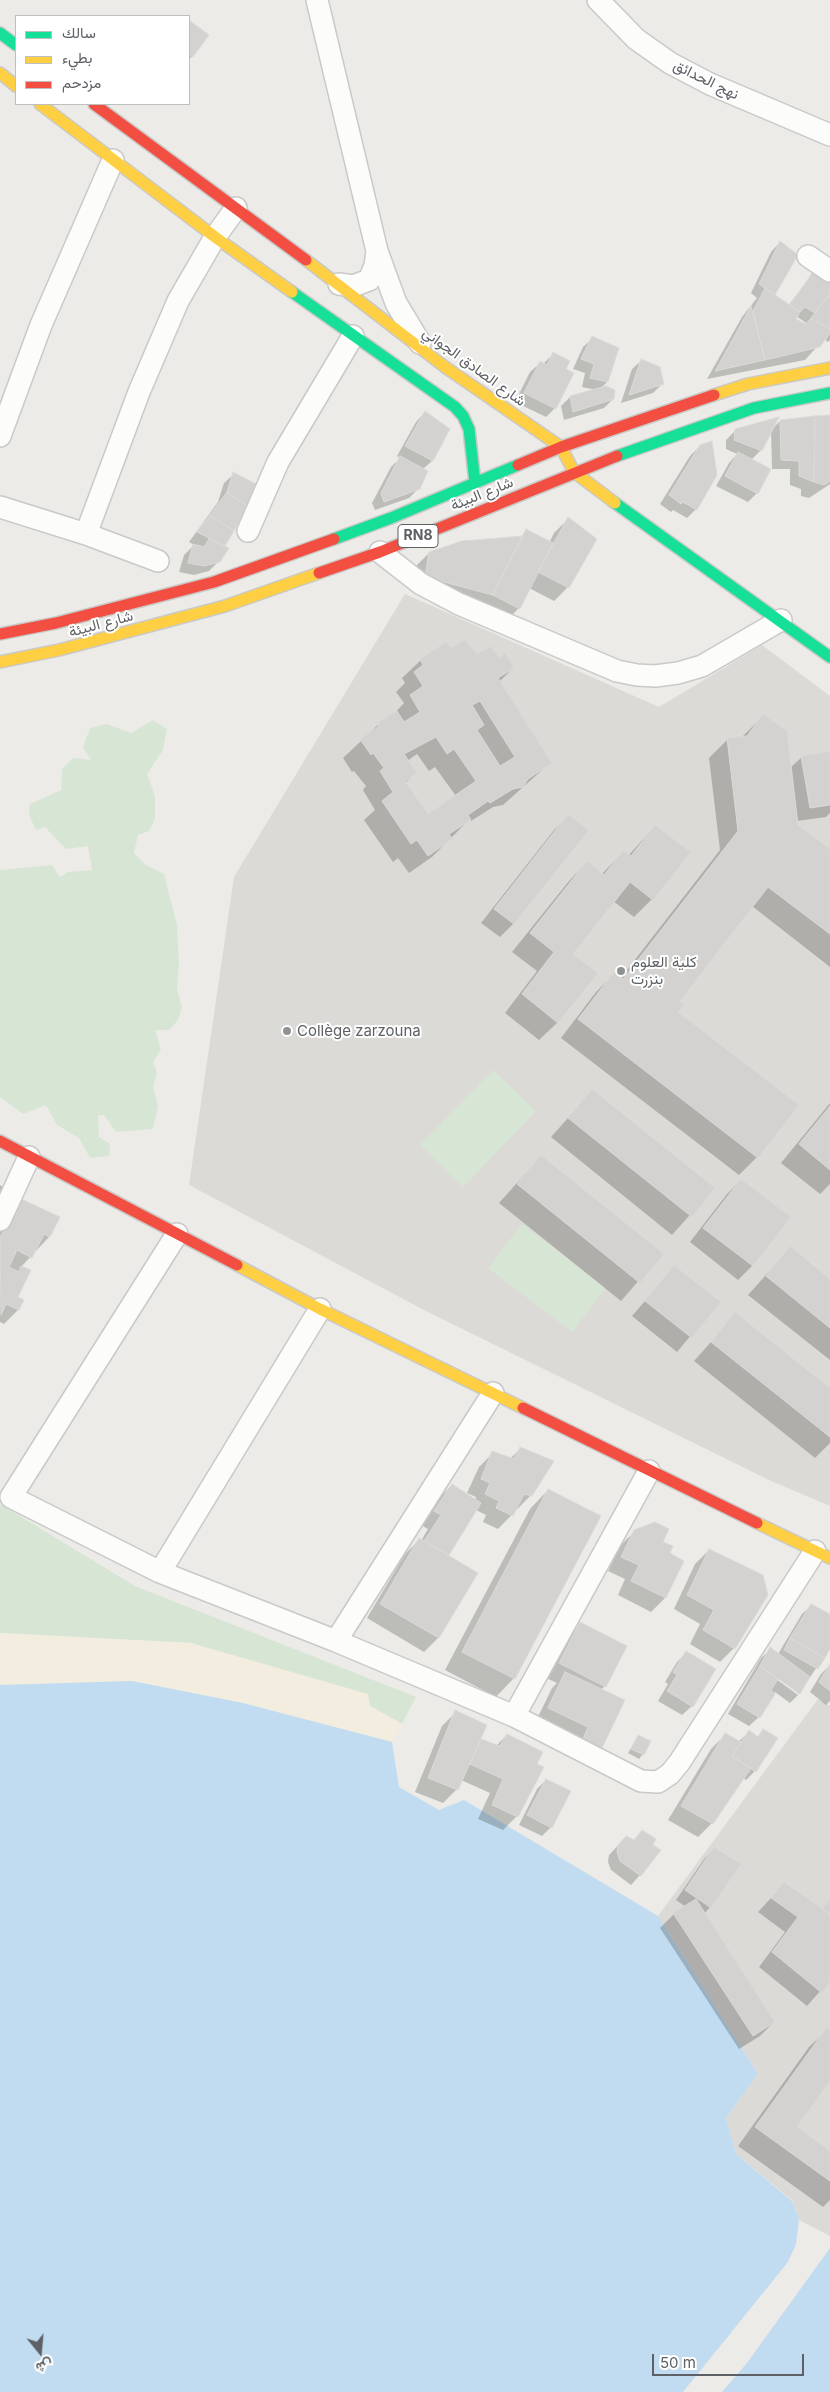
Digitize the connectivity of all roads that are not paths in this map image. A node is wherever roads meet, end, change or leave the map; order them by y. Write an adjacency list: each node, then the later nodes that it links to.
1 (317, 0): 13 (street)
2 (598, 0): 9 (street, نهج الحدائق)
3 (0, 33): 4 (street)
4 (15, 44)
5 (0, 73): 6 (street)
6 (15, 85)
7 (41, 105): 10 (street)
8 (95, 105): 11 (street, شارع الصادق الجواني)
9 (830, 135)
10 (113, 160): 12 (street); 22 (street)
11 (236, 208): 12 (street); 16 (street, شارع الصادق الجواني)
12 (215, 237): 17 (street); 28 (street)
13 (377, 251): 16 (street); 18 (street)
14 (808, 256): 15 (street)
15 (830, 271)
16 (339, 284): 18 (street, شارع الصادق الجواني)
17 (353, 336): 20 (street); 27 (street)
18 (425, 350): 20 (street, شارع الصادق الجواني)
19 (830, 368): 23 (street, شارع البيئة / RN8)
20 (436, 378): 23 (street, شارع الصادق الجواني); 25 (street)
21 (830, 393): 24 (street, شارع البيئة / RN8)
22 (0, 436)
23 (561, 447): 24 (street, شارع الصادق الجواني); 25 (street, شارع البيئة / RN8)
24 (574, 472): 29 (street, شارع البيئة / RN8); 31 (street, شارع الصادق الجواني)
25 (475, 483): 32 (street, شارع البيئة / RN8)
26 (0, 507): 28 (street)
27 (248, 531)
28 (86, 534): 30 (street)
29 (380, 552): 31 (street); 34 (street, شارع البيئة / RN8)
30 (158, 561)
31 (781, 620): 33 (street, شارع الصادق الجواني)
32 (0, 634)
33 (830, 657)
34 (0, 662)
35 (0, 1141): 36 (street)
36 (29, 1157): 37 (street); 38 (street)
37 (0, 1220)
38 (177, 1234): 39 (street); 42 (street)
39 (320, 1309): 40 (street); 44 (street)
40 (493, 1393): 41 (street); 45 (street)
41 (649, 1471): 43 (street); 46 (street)
42 (6, 1494): 44 (street)
43 (823, 1555): 46 (street)
44 (160, 1572): 45 (street)
45 (336, 1641): 46 (street)
46 (514, 1716)

